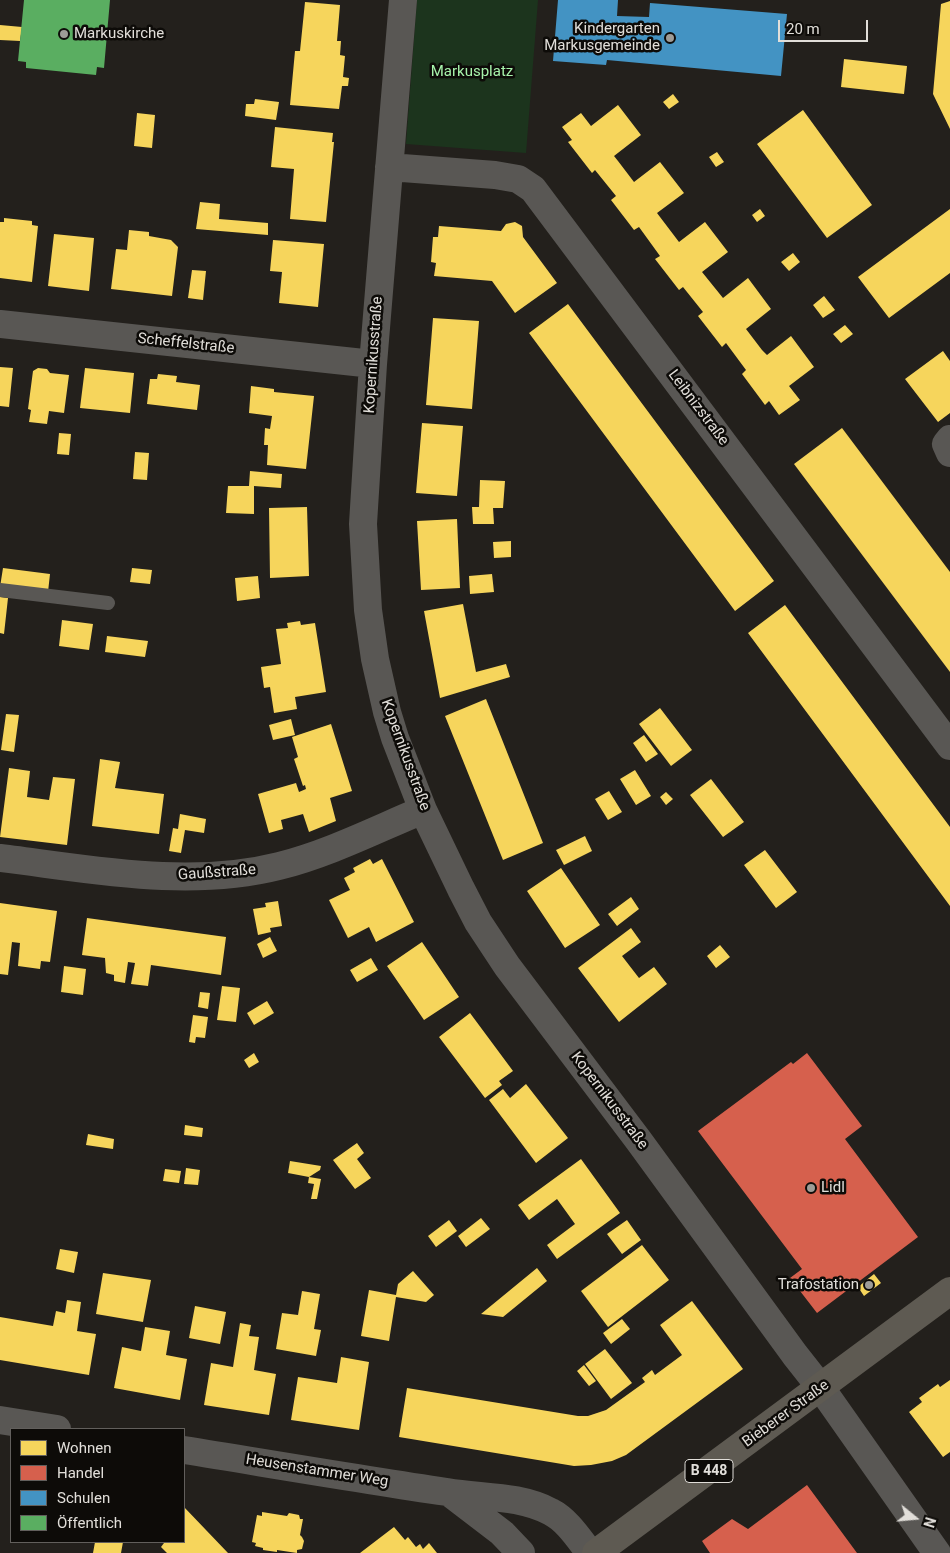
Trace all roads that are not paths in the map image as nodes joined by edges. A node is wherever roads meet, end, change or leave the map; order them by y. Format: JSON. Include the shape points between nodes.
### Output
{"nodes":[{"id":1,"x":403,"y":0,"type":"edge"},
{"id":2,"x":389,"y":167,"type":"junction"},
{"id":3,"x":0,"y":324,"type":"edge"},
{"id":4,"x":372,"y":364,"type":"junction"},
{"id":5,"x":950,"y":439,"type":"edge"},
{"id":6,"x":950,"y":453,"type":"edge"},
{"id":7,"x":0,"y":590,"type":"edge"},
{"id":8,"x":108,"y":603,"type":"dead end"},
{"id":9,"x":950,"y":746,"type":"edge"},
{"id":10,"x":424,"y":810,"type":"junction"},
{"id":11,"x":0,"y":858,"type":"edge"},
{"id":12,"x":950,"y":1291,"type":"edge"},
{"id":13,"x":821,"y":1388,"type":"junction"},
{"id":14,"x":0,"y":1420,"type":"edge"},
{"id":15,"x":51,"y":1428,"type":"edge"},
{"id":16,"x":185,"y":1450,"type":"edge"},
{"id":17,"x":450,"y":1493,"type":"junction"},
{"id":18,"x":521,"y":1553,"type":"edge"},
{"id":19,"x":590,"y":1553,"type":"edge"},
{"id":20,"x":596,"y":1553,"type":"edge"},
{"id":21,"x":938,"y":1553,"type":"edge"}],
"edges":[{"from":1,"to":2,"type":"street","name":"Kopernikusstraße"},
{"from":2,"to":4,"type":"street","name":"Kopernikusstraße"},
{"from":2,"to":9,"type":"street","name":"Leibnizstraße","via":[[495,175],[518,179],[533,188]]},
{"from":3,"to":4,"type":"street","name":"Scheffelstraße"},
{"from":4,"to":10,"type":"street","name":"Kopernikusstraße","via":[[363,524],[368,610],[387,712]]},
{"from":5,"to":6,"type":"street","via":[[946,444]]},
{"from":7,"to":8,"type":"lane"},
{"from":10,"to":11,"type":"street","name":"Gaußstraße","via":[[314,855],[279,866],[232,874],[160,876]]},
{"from":10,"to":13,"type":"street","name":"Kopernikusstraße","via":[[461,889],[506,966]]},
{"from":12,"to":13,"type":"main road","name":"Bieberer Straße","number":"B 448"},
{"from":13,"to":20,"type":"main road","name":"Bieberer Straße","number":"B 448"},
{"from":13,"to":21,"type":"street","name":"Kopernikusstraße"},
{"from":14,"to":15,"type":"street"},
{"from":16,"to":17,"type":"street","name":"Heusenstammer Weg"},
{"from":17,"to":18,"type":"street","name":"Heusenstammer Weg","via":[[502,1533]]},
{"from":17,"to":19,"type":"street","name":"Heusenstammer Weg","via":[[500,1497],[530,1503],[552,1512]]}]}
